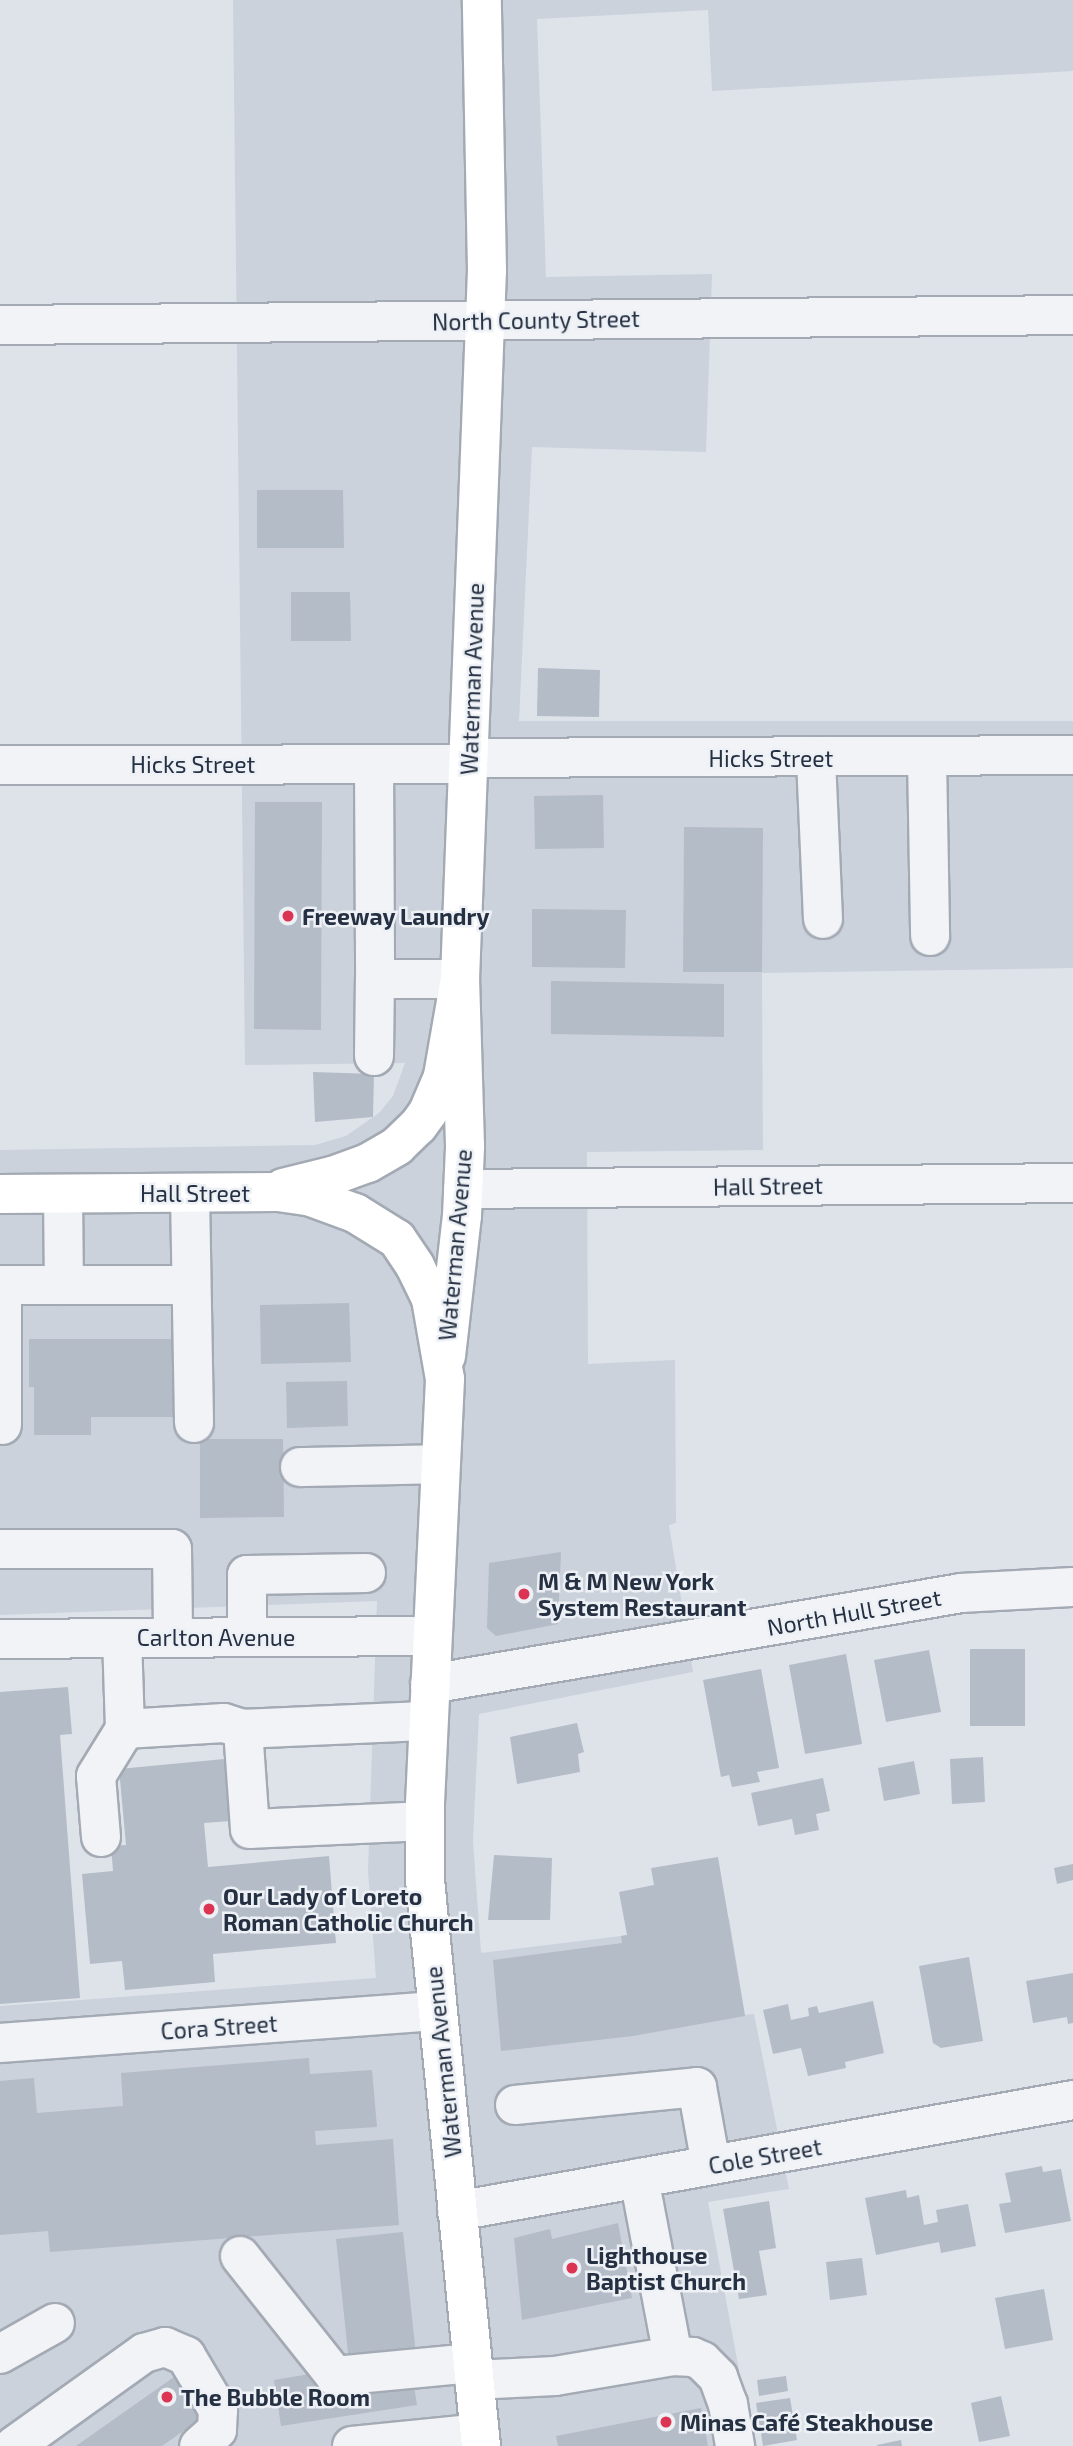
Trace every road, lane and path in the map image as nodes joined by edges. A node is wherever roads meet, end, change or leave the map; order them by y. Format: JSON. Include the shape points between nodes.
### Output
{"nodes":[{"id":1,"x":482,"y":0,"type":"edge"},
{"id":2,"x":1073,"y":315,"type":"edge"},
{"id":3,"x":486,"y":320,"type":"junction"},
{"id":4,"x":0,"y":325,"type":"edge"},
{"id":5,"x":1073,"y":755,"type":"edge"},
{"id":6,"x":927,"y":757,"type":"junction"},
{"id":7,"x":816,"y":759,"type":"junction"},
{"id":8,"x":469,"y":761,"type":"junction"},
{"id":9,"x":374,"y":764,"type":"junction"},
{"id":10,"x":0,"y":765,"type":"edge"},
{"id":11,"x":823,"y":919,"type":"dead end"},
{"id":12,"x":930,"y":936,"type":"dead end"},
{"id":13,"x":375,"y":979,"type":"junction"},
{"id":14,"x":460,"y":979,"type":"junction"},
{"id":15,"x":374,"y":1056,"type":"dead end"},
{"id":16,"x":1073,"y":1183,"type":"edge"},
{"id":17,"x":463,"y":1189,"type":"junction"},
{"id":18,"x":264,"y":1192,"type":"junction"},
{"id":19,"x":190,"y":1193,"type":"junction"},
{"id":20,"x":0,"y":1194,"type":"edge"},
{"id":21,"x":63,"y":1194,"type":"junction"},
{"id":22,"x":64,"y":1285,"type":"junction"},
{"id":23,"x":191,"y":1285,"type":"junction"},
{"id":24,"x":444,"y":1379,"type":"junction"},
{"id":25,"x":194,"y":1423,"type":"dead end"},
{"id":26,"x":2,"y":1425,"type":"edge"},
{"id":27,"x":440,"y":1464,"type":"junction"},
{"id":28,"x":300,"y":1467,"type":"dead end"},
{"id":29,"x":0,"y":1549,"type":"edge"},
{"id":30,"x":366,"y":1573,"type":"dead end"},
{"id":31,"x":1073,"y":1587,"type":"edge"},
{"id":32,"x":432,"y":1636,"type":"junction"},
{"id":33,"x":173,"y":1637,"type":"junction"},
{"id":34,"x":247,"y":1637,"type":"junction"},
{"id":35,"x":122,"y":1638,"type":"junction"},
{"id":36,"x":0,"y":1639,"type":"edge"},
{"id":37,"x":429,"y":1702,"type":"junction"},
{"id":38,"x":125,"y":1729,"type":"junction"},
{"id":39,"x":243,"y":1729,"type":"junction"},
{"id":40,"x":424,"y":1821,"type":"junction"},
{"id":41,"x":101,"y":1837,"type":"dead end"},
{"id":42,"x":437,"y":2011,"type":"junction"},
{"id":43,"x":0,"y":2043,"type":"edge"},
{"id":44,"x":1073,"y":2100,"type":"edge"},
{"id":45,"x":516,"y":2105,"type":"dead end"},
{"id":46,"x":711,"y":2165,"type":"junction"},
{"id":47,"x":639,"y":2178,"type":"junction"},
{"id":48,"x":457,"y":2211,"type":"junction"},
{"id":49,"x":240,"y":2256,"type":"dead end"},
{"id":50,"x":55,"y":2323,"type":"dead end"},
{"id":51,"x":0,"y":2354,"type":"edge"},
{"id":52,"x":673,"y":2356,"type":"junction"},
{"id":53,"x":473,"y":2371,"type":"junction"},
{"id":54,"x":480,"y":2439,"type":"edge"},
{"id":55,"x":14,"y":2446,"type":"edge"},
{"id":56,"x":199,"y":2446,"type":"edge"},
{"id":57,"x":352,"y":2446,"type":"edge"},
{"id":58,"x":735,"y":2446,"type":"edge"}],
"edges":[{"from":1,"to":3,"type":"main road","name":"Waterman Avenue"},
{"from":2,"to":3,"type":"street","name":"North County Street"},
{"from":3,"to":4,"type":"street","name":"North County Street"},
{"from":3,"to":8,"type":"main road","name":"Waterman Avenue"},
{"from":5,"to":6,"type":"street","name":"Hicks Street"},
{"from":6,"to":7,"type":"street","name":"Hicks Street"},
{"from":6,"to":12,"type":"street"},
{"from":7,"to":8,"type":"street","name":"Hicks Street"},
{"from":7,"to":11,"type":"street"},
{"from":8,"to":9,"type":"street","name":"Hicks Street"},
{"from":8,"to":14,"type":"main road","name":"Waterman Avenue"},
{"from":9,"to":10,"type":"street","name":"Hicks Street"},
{"from":9,"to":13,"type":"street"},
{"from":13,"to":14,"type":"street"},
{"from":13,"to":15,"type":"street"},
{"from":14,"to":17,"type":"main road","name":"Waterman Avenue"},
{"from":14,"to":18,"type":"main road","via":[[443,1076],[418,1126],[397,1146],[368,1163]]},
{"from":16,"to":17,"type":"street","name":"Hall Street"},
{"from":17,"to":24,"type":"main road","name":"Waterman Avenue"},
{"from":18,"to":19,"type":"main road","name":"Hall Street"},
{"from":18,"to":24,"type":"main road","name":"Hall Street","via":[[293,1193],[340,1206],[397,1239],[431,1299]]},
{"from":19,"to":21,"type":"main road","name":"Hall Street"},
{"from":19,"to":23,"type":"street"},
{"from":20,"to":21,"type":"main road","name":"Hall Street"},
{"from":21,"to":22,"type":"street"},
{"from":22,"to":23,"type":"street"},
{"from":22,"to":26,"type":"street","via":[[2,1284]]},
{"from":23,"to":25,"type":"street"},
{"from":24,"to":27,"type":"main road","name":"Waterman Avenue"},
{"from":27,"to":28,"type":"street"},
{"from":27,"to":32,"type":"main road","name":"Waterman Avenue"},
{"from":29,"to":33,"type":"street","via":[[172,1549]]},
{"from":30,"to":34,"type":"street","via":[[247,1575]]},
{"from":31,"to":37,"type":"street","name":"North Hull Street","via":[[961,1594]]},
{"from":32,"to":34,"type":"street","name":"Carlton Avenue"},
{"from":32,"to":37,"type":"main road","name":"Waterman Avenue"},
{"from":33,"to":34,"type":"street","name":"Carlton Avenue"},
{"from":33,"to":35,"type":"street","name":"Carlton Avenue"},
{"from":35,"to":36,"type":"street","name":"Carlton Avenue"},
{"from":35,"to":38,"type":"street"},
{"from":37,"to":39,"type":"street","name":"North Hull Street"},
{"from":37,"to":40,"type":"main road","name":"Waterman Avenue"},
{"from":38,"to":39,"type":"street","name":"North Hull Street","via":[[224,1723]]},
{"from":38,"to":41,"type":"street","via":[[96,1776]]},
{"from":39,"to":40,"type":"street","via":[[250,1829]]},
{"from":40,"to":42,"type":"main road","name":"Waterman Avenue"},
{"from":42,"to":43,"type":"street","name":"Cora Street"},
{"from":42,"to":48,"type":"main road","name":"Waterman Avenue"},
{"from":44,"to":46,"type":"street","name":"Cole Street"},
{"from":45,"to":46,"type":"street","via":[[697,2087]]},
{"from":46,"to":47,"type":"street","name":"Cole Street"},
{"from":47,"to":48,"type":"street","name":"Cole Street"},
{"from":47,"to":52,"type":"street"},
{"from":48,"to":53,"type":"main road","name":"Waterman Avenue"},
{"from":49,"to":53,"type":"street","via":[[335,2376]]},
{"from":50,"to":51,"type":"street"},
{"from":52,"to":53,"type":"street","via":[[555,2376]]},
{"from":52,"to":58,"type":"street","via":[[702,2361],[718,2377]]},
{"from":53,"to":54,"type":"main road","name":"Waterman Avenue"},
{"from":54,"to":57,"type":"street"},
{"from":55,"to":56,"type":"street","via":[[154,2348],[186,2356],[218,2410],[217,2430]]}]}
